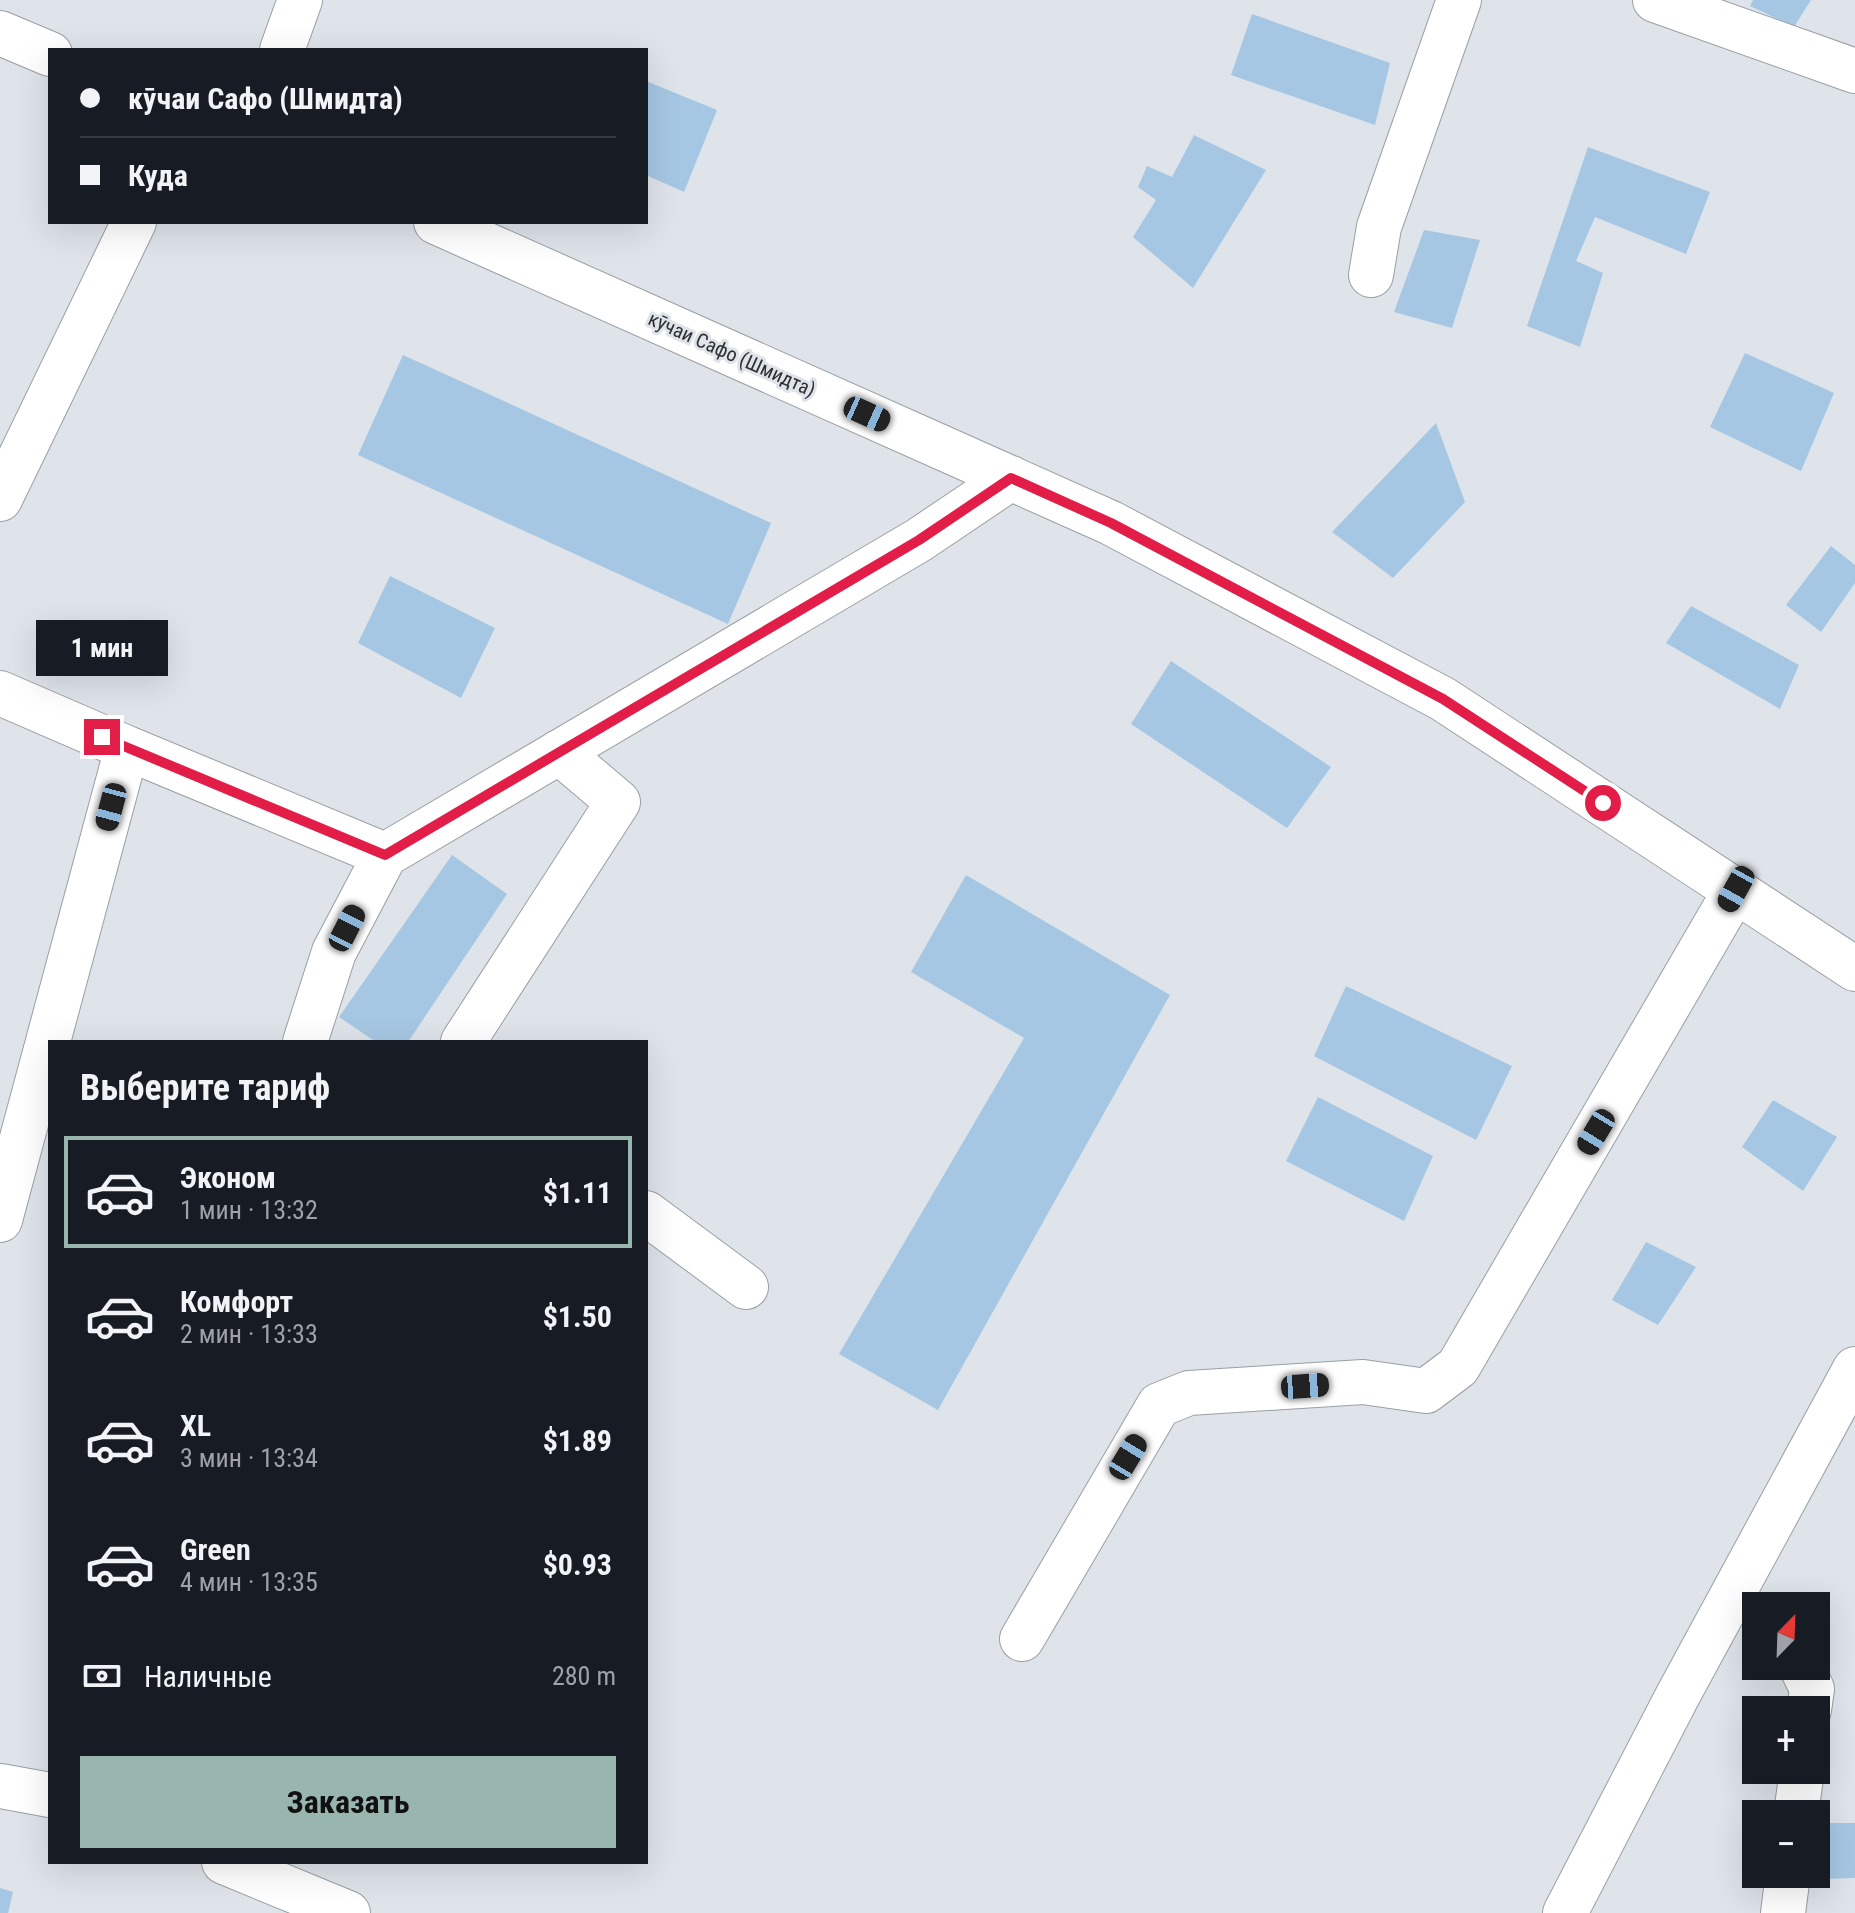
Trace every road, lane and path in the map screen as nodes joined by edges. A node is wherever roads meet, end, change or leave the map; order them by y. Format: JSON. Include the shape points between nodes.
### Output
{"nodes":[{"id":1,"x":300,"y":0,"type":"edge"},
{"id":2,"x":1459,"y":0,"type":"edge"},
{"id":3,"x":1655,"y":0,"type":"edge"},
{"id":4,"x":0,"y":33,"type":"edge"},
{"id":5,"x":283,"y":48,"type":"edge"},
{"id":6,"x":48,"y":53,"type":"edge"},
{"id":7,"x":1855,"y":71,"type":"edge"},
{"id":8,"x":133,"y":224,"type":"edge"},
{"id":9,"x":440,"y":224,"type":"edge"},
{"id":10,"x":1371,"y":275,"type":"dead end"},
{"id":11,"x":1011,"y":478,"type":"junction"},
{"id":12,"x":0,"y":499,"type":"edge"},
{"id":13,"x":0,"y":693,"type":"edge"},
{"id":14,"x":127,"y":748,"type":"junction"},
{"id":15,"x":559,"y":752,"type":"junction"},
{"id":16,"x":385,"y":855,"type":"junction"},
{"id":17,"x":1736,"y":889,"type":"junction"},
{"id":18,"x":1855,"y":969,"type":"edge"},
{"id":19,"x":48,"y":1040,"type":"edge"},
{"id":20,"x":306,"y":1040,"type":"edge"},
{"id":21,"x":464,"y":1040,"type":"edge"},
{"id":22,"x":48,"y":1042,"type":"edge"},
{"id":23,"x":648,"y":1214,"type":"edge"},
{"id":24,"x":0,"y":1220,"type":"edge"},
{"id":25,"x":746,"y":1287,"type":"dead end"},
{"id":26,"x":1855,"y":1369,"type":"edge"},
{"id":27,"x":1750,"y":1592,"type":"edge"},
{"id":28,"x":1742,"y":1606,"type":"edge"},
{"id":29,"x":1022,"y":1639,"type":"dead end"},
{"id":30,"x":0,"y":1786,"type":"edge"},
{"id":31,"x":48,"y":1795,"type":"edge"},
{"id":32,"x":229,"y":1864,"type":"edge"},
{"id":33,"x":1786,"y":1888,"type":"edge"},
{"id":34,"x":348,"y":1913,"type":"edge"},
{"id":35,"x":1565,"y":1913,"type":"edge"},
{"id":36,"x":1783,"y":1913,"type":"edge"}],
"edges":[{"from":1,"to":5,"type":"street"},
{"from":2,"to":10,"type":"street","via":[[1379,227]]},
{"from":3,"to":7,"type":"street"},
{"from":4,"to":6,"type":"street"},
{"from":8,"to":12,"type":"street"},
{"from":9,"to":11,"type":"street","name":"кӯчаи Сафо (Шмидта)"},
{"from":11,"to":15,"type":"street","via":[[919,540]]},
{"from":11,"to":17,"type":"street","name":"кӯчаи Сафо (Шмидта)","via":[[1111,523],[1443,699]]},
{"from":13,"to":14,"type":"street"},
{"from":14,"to":16,"type":"street"},
{"from":14,"to":19,"type":"street"},
{"from":15,"to":16,"type":"street"},
{"from":15,"to":21,"type":"street","via":[[618,802]]},
{"from":16,"to":20,"type":"street","via":[[334,952]]},
{"from":17,"to":18,"type":"street","name":"кӯчаи Сафо (Шмидта)"},
{"from":17,"to":29,"type":"street","via":[[1458,1367],[1426,1391],[1363,1382],[1189,1393],[1159,1405]]},
{"from":22,"to":24,"type":"street"},
{"from":23,"to":25,"type":"street"},
{"from":26,"to":27,"type":"street"},
{"from":28,"to":35,"type":"street","via":[[1678,1695]]},
{"from":30,"to":31,"type":"street"},
{"from":32,"to":34,"type":"street"},
{"from":33,"to":36,"type":"street"}]}
